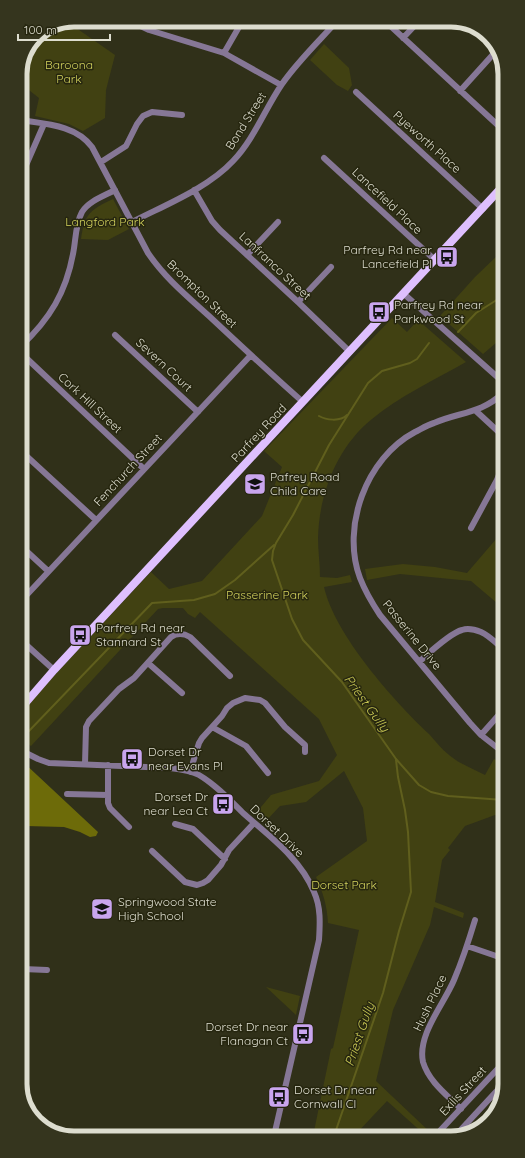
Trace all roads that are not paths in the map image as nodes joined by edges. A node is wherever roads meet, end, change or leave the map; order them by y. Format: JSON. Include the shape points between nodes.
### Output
{"nodes":[{"id":1,"x":143,"y":27,"type":"edge"},
{"id":2,"x":239,"y":27,"type":"edge"},
{"id":3,"x":332,"y":27,"type":"edge"},
{"id":4,"x":391,"y":27,"type":"edge"},
{"id":5,"x":413,"y":27,"type":"edge"},
{"id":6,"x":403,"y":38,"type":"junction"},
{"id":7,"x":224,"y":53,"type":"junction"},
{"id":8,"x":493,"y":54,"type":"edge"},
{"id":9,"x":281,"y":85,"type":"junction"},
{"id":10,"x":460,"y":91,"type":"junction"},
{"id":11,"x":356,"y":92,"type":"dead end"},
{"id":12,"x":182,"y":115,"type":"dead end"},
{"id":13,"x":27,"y":121,"type":"edge"},
{"id":14,"x":44,"y":124,"type":"junction"},
{"id":15,"x":498,"y":125,"type":"edge"},
{"id":16,"x":324,"y":158,"type":"dead end"},
{"id":17,"x":101,"y":162,"type":"junction"},
{"id":18,"x":27,"y":163,"type":"edge"},
{"id":19,"x":115,"y":190,"type":"junction"},
{"id":20,"x":194,"y":190,"type":"junction"},
{"id":21,"x":498,"y":192,"type":"edge"},
{"id":22,"x":483,"y":209,"type":"junction"},
{"id":23,"x":132,"y":222,"type":"junction"},
{"id":24,"x":278,"y":222,"type":"dead end"},
{"id":25,"x":247,"y":255,"type":"junction"},
{"id":26,"x":435,"y":260,"type":"junction"},
{"id":27,"x":331,"y":267,"type":"dead end"},
{"id":28,"x":404,"y":294,"type":"junction"},
{"id":29,"x":298,"y":302,"type":"junction"},
{"id":30,"x":115,"y":334,"type":"dead end"},
{"id":31,"x":27,"y":340,"type":"edge"},
{"id":32,"x":350,"y":352,"type":"junction"},
{"id":33,"x":251,"y":356,"type":"junction"},
{"id":34,"x":27,"y":359,"type":"edge"},
{"id":35,"x":498,"y":378,"type":"edge"},
{"id":36,"x":498,"y":397,"type":"edge"},
{"id":37,"x":303,"y":402,"type":"junction"},
{"id":38,"x":476,"y":411,"type":"junction"},
{"id":39,"x":198,"y":412,"type":"junction"},
{"id":40,"x":498,"y":431,"type":"edge"},
{"id":41,"x":27,"y":457,"type":"edge"},
{"id":42,"x":144,"y":469,"type":"junction"},
{"id":43,"x":498,"y":478,"type":"edge"},
{"id":44,"x":96,"y":520,"type":"junction"},
{"id":45,"x":472,"y":528,"type":"dead end"},
{"id":46,"x":27,"y":552,"type":"edge"},
{"id":47,"x":48,"y":571,"type":"junction"},
{"id":48,"x":27,"y":594,"type":"edge"},
{"id":49,"x":498,"y":645,"type":"edge"},
{"id":50,"x":27,"y":646,"type":"edge"},
{"id":51,"x":419,"y":662,"type":"junction"},
{"id":52,"x":148,"y":663,"type":"junction"},
{"id":53,"x":54,"y":670,"type":"junction"},
{"id":54,"x":230,"y":676,"type":"dead end"},
{"id":55,"x":182,"y":693,"type":"dead end"},
{"id":56,"x":32,"y":694,"type":"junction"},
{"id":57,"x":27,"y":697,"type":"edge"},
{"id":58,"x":27,"y":701,"type":"edge"},
{"id":59,"x":498,"y":716,"type":"edge"},
{"id":60,"x":212,"y":727,"type":"junction"},
{"id":61,"x":482,"y":735,"type":"junction"},
{"id":62,"x":498,"y":748,"type":"edge"},
{"id":63,"x":305,"y":752,"type":"dead end"},
{"id":64,"x":27,"y":753,"type":"edge"},
{"id":65,"x":85,"y":764,"type":"junction"},
{"id":66,"x":108,"y":765,"type":"junction"},
{"id":67,"x":190,"y":772,"type":"junction"},
{"id":68,"x":268,"y":773,"type":"dead end"},
{"id":69,"x":67,"y":794,"type":"dead end"},
{"id":70,"x":108,"y":795,"type":"junction"},
{"id":71,"x":254,"y":823,"type":"junction"},
{"id":72,"x":175,"y":824,"type":"dead end"},
{"id":73,"x":129,"y":827,"type":"dead end"},
{"id":74,"x":152,"y":851,"type":"dead end"},
{"id":75,"x":224,"y":859,"type":"junction"},
{"id":76,"x":475,"y":920,"type":"dead end"},
{"id":77,"x":467,"y":946,"type":"junction"},
{"id":78,"x":498,"y":957,"type":"edge"},
{"id":79,"x":27,"y":969,"type":"edge"},
{"id":80,"x":47,"y":970,"type":"dead end"},
{"id":81,"x":498,"y":1069,"type":"edge"},
{"id":82,"x":497,"y":1091,"type":"edge"},
{"id":83,"x":461,"y":1109,"type":"junction"},
{"id":84,"x":467,"y":1124,"type":"junction"},
{"id":85,"x":470,"y":1127,"type":"edge"},
{"id":86,"x":461,"y":1130,"type":"edge"},
{"id":87,"x":275,"y":1131,"type":"edge"},
{"id":88,"x":440,"y":1131,"type":"edge"}],
"edges":[{"from":1,"to":7,"type":"street"},
{"from":2,"to":7,"type":"street"},
{"from":3,"to":9,"type":"street","name":"Bond Street"},
{"from":4,"to":6,"type":"street"},
{"from":5,"to":6,"type":"street"},
{"from":6,"to":10,"type":"street"},
{"from":7,"to":9,"type":"street"},
{"from":8,"to":10,"type":"street"},
{"from":9,"to":20,"type":"street","name":"Bond Street","via":[[240,152],[222,171]]},
{"from":10,"to":15,"type":"street"},
{"from":11,"to":22,"type":"street","name":"Pyeworth Place"},
{"from":12,"to":17,"type":"street","via":[[152,112],[143,116],[126,146]]},
{"from":13,"to":14,"type":"street","name":"Brompton Street"},
{"from":14,"to":17,"type":"street","name":"Brompton Street","via":[[67,128],[86,138]]},
{"from":14,"to":18,"type":"street"},
{"from":16,"to":26,"type":"street","name":"Lancefield Place"},
{"from":17,"to":19,"type":"street","name":"Brompton Street"},
{"from":19,"to":23,"type":"street","name":"Brompton Street"},
{"from":19,"to":31,"type":"street","via":[[90,204],[82,212],[77,225],[68,277],[59,300]]},
{"from":20,"to":23,"type":"street","name":"Bond Street"},
{"from":20,"to":25,"type":"street","name":"Lanfranco Street","via":[[212,221]]},
{"from":21,"to":22,"type":"main road","name":"Parfrey Road"},
{"from":22,"to":26,"type":"main road","name":"Parfrey Road"},
{"from":23,"to":33,"type":"street","name":"Brompton Street","via":[[158,268]]},
{"from":24,"to":25,"type":"street"},
{"from":25,"to":29,"type":"street","name":"Lanfranco Street"},
{"from":26,"to":28,"type":"main road","name":"Parfrey Road"},
{"from":27,"to":29,"type":"street"},
{"from":28,"to":32,"type":"main road","name":"Parfrey Road"},
{"from":28,"to":35,"type":"street"},
{"from":29,"to":32,"type":"street","name":"Lanfranco Street"},
{"from":30,"to":39,"type":"street","name":"Severn Court"},
{"from":32,"to":37,"type":"main road","name":"Parfrey Road"},
{"from":33,"to":37,"type":"street","name":"Brompton Street"},
{"from":33,"to":39,"type":"street","name":"Fenchurch Street"},
{"from":34,"to":42,"type":"street","name":"Cork Hill Street"},
{"from":36,"to":38,"type":"street","name":"Passerine Drive"},
{"from":37,"to":53,"type":"main road","name":"Parfrey Road"},
{"from":38,"to":40,"type":"street"},
{"from":38,"to":51,"type":"street","name":"Passerine Drive","via":[[434,422],[413,433],[395,447],[376,468],[366,484],[359,503],[354,541],[360,577],[380,615]]},
{"from":39,"to":42,"type":"street","name":"Fenchurch Street"},
{"from":41,"to":44,"type":"street"},
{"from":42,"to":44,"type":"street","name":"Fenchurch Street"},
{"from":43,"to":45,"type":"street"},
{"from":44,"to":47,"type":"street","name":"Fenchurch Street"},
{"from":46,"to":47,"type":"street"},
{"from":47,"to":48,"type":"street","name":"Fenchurch Street"},
{"from":49,"to":51,"type":"street","via":[[480,632],[462,630]]},
{"from":50,"to":53,"type":"street"},
{"from":51,"to":61,"type":"street","name":"Passerine Drive"},
{"from":52,"to":54,"type":"street","via":[[171,637],[175,634],[186,634]]},
{"from":52,"to":55,"type":"street"},
{"from":52,"to":65,"type":"street","via":[[89,721],[86,727]]},
{"from":53,"to":56,"type":"main road","name":"Parfrey Road"},
{"from":56,"to":57,"type":"main road","name":"Parfrey Road"},
{"from":56,"to":58,"type":"main road","name":"Parfrey Road"},
{"from":59,"to":61,"type":"street"},
{"from":60,"to":63,"type":"street","via":[[233,703],[245,698],[260,700],[305,745]]},
{"from":60,"to":67,"type":"street","via":[[199,743]]},
{"from":60,"to":68,"type":"street","via":[[246,746]]},
{"from":61,"to":62,"type":"street","name":"Passerine Drive"},
{"from":64,"to":65,"type":"street","name":"Dorset Drive","via":[[49,763]]},
{"from":65,"to":66,"type":"street","name":"Dorset Drive"},
{"from":66,"to":67,"type":"street","name":"Dorset Drive","via":[[170,768]]},
{"from":66,"to":70,"type":"street"},
{"from":67,"to":71,"type":"street","name":"Dorset Drive","via":[[205,779]]},
{"from":69,"to":70,"type":"street"},
{"from":70,"to":73,"type":"street","via":[[110,808]]},
{"from":71,"to":75,"type":"street"},
{"from":71,"to":87,"type":"street","name":"Dorset Drive","via":[[288,854],[306,876],[319,908],[319,940]]},
{"from":72,"to":75,"type":"street","via":[[193,829]]},
{"from":74,"to":75,"type":"street","via":[[185,882],[197,885],[208,880]]},
{"from":76,"to":77,"type":"street","name":"Hush Place"},
{"from":77,"to":78,"type":"street"},
{"from":77,"to":83,"type":"street","name":"Hush Place","via":[[451,987],[422,1046],[424,1062],[430,1077]]},
{"from":79,"to":80,"type":"street"},
{"from":81,"to":83,"type":"street","name":"Exilis Street"},
{"from":82,"to":84,"type":"street","name":"Exilis Street"},
{"from":83,"to":88,"type":"street","name":"Exilis Street"},
{"from":84,"to":85,"type":"street"},
{"from":84,"to":86,"type":"street","name":"Exilis Street"}]}
